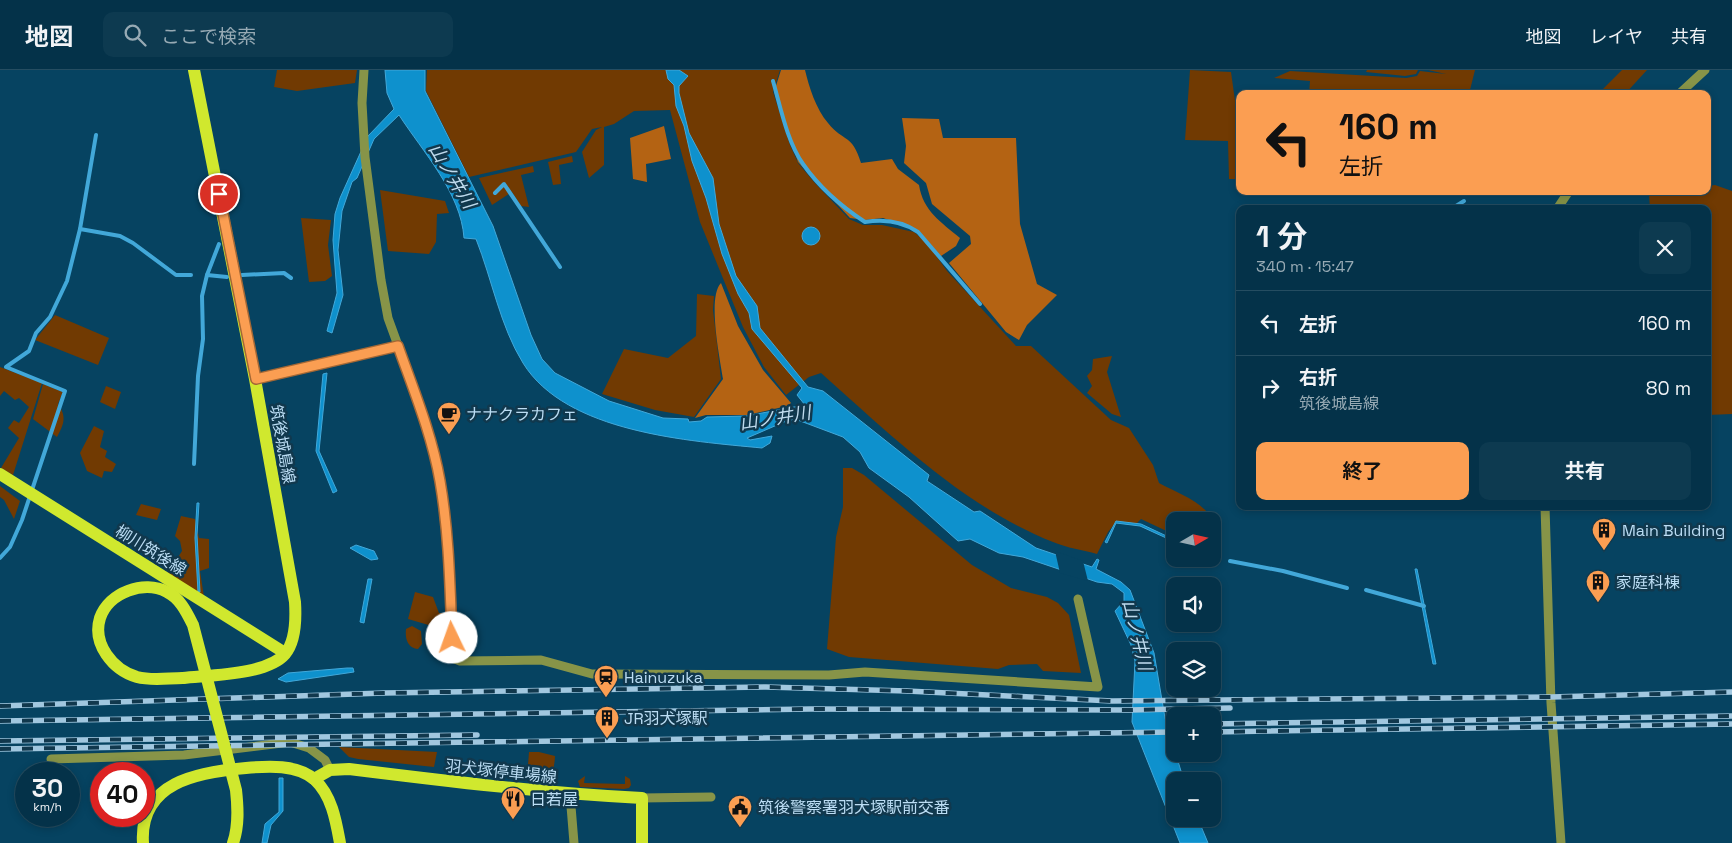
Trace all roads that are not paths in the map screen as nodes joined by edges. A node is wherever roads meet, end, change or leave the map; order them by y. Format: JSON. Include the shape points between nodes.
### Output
{"nodes":[{"id":1,"x":194,"y":70,"type":"edge"},
{"id":2,"x":364,"y":70,"type":"edge"},
{"id":3,"x":1705,"y":70,"type":"edge"},
{"id":4,"x":1682,"y":90,"type":"edge"},
{"id":5,"x":398,"y":346,"type":"junction"},
{"id":6,"x":256,"y":379,"type":"junction"},
{"id":7,"x":0,"y":474,"type":"edge"},
{"id":8,"x":1546,"y":510,"type":"edge"},
{"id":9,"x":1078,"y":599,"type":"dead end"},
{"id":10,"x":285,"y":653,"type":"junction"},
{"id":11,"x":51,"y":759,"type":"dead end"},
{"id":12,"x":330,"y":770,"type":"junction"},
{"id":13,"x":314,"y":779,"type":"junction"},
{"id":14,"x":570,"y":794,"type":"junction"},
{"id":15,"x":711,"y":797,"type":"dead end"},
{"id":16,"x":642,"y":798,"type":"junction"},
{"id":17,"x":144,"y":843,"type":"edge"},
{"id":18,"x":232,"y":843,"type":"edge"},
{"id":19,"x":340,"y":843,"type":"edge"},
{"id":20,"x":574,"y":843,"type":"edge"},
{"id":21,"x":642,"y":843,"type":"edge"},
{"id":22,"x":1561,"y":843,"type":"edge"}],
"edges":[{"from":1,"to":6,"type":"main road","name":"筑後城島線"},
{"from":2,"to":5,"type":"street","via":[[362,103],[368,189],[388,318]]},
{"from":3,"to":4,"type":"street"},
{"from":5,"to":6,"type":"street"},
{"from":5,"to":9,"type":"street","via":[[423,414],[440,480],[448,544],[453,653],[460,661],[541,660],[592,674],[829,675],[865,672],[1098,687]]},
{"from":6,"to":10,"type":"main road","name":"筑後城島線","via":[[296,602],[296,626]]},
{"from":7,"to":10,"type":"main road","name":"柳川筑後線"},
{"from":8,"to":22,"type":"street","via":[[1551,709]]},
{"from":10,"to":18,"type":"main road","bridge":true,"via":[[269,665],[244,671],[183,678],[137,677],[110,661],[98,633],[100,618],[117,596],[133,589],[151,587],[168,592],[182,605],[193,625],[236,790],[238,812]]},
{"from":11,"to":12,"type":"street","via":[[184,755],[290,742],[309,748],[325,760]]},
{"from":12,"to":13,"type":"main road","name":"羽犬塚停車場線"},
{"from":12,"to":14,"type":"main road","name":"羽犬塚停車場線","via":[[348,769]]},
{"from":13,"to":17,"type":"main road","via":[[292,769],[266,766],[200,773],[180,780],[149,808],[142,828]]},
{"from":13,"to":19,"type":"main road","via":[[327,794]]},
{"from":14,"to":16,"type":"main road","name":"羽犬塚停車場線"},
{"from":14,"to":20,"type":"street"},
{"from":15,"to":16,"type":"street"},
{"from":16,"to":21,"type":"main road"}]}
